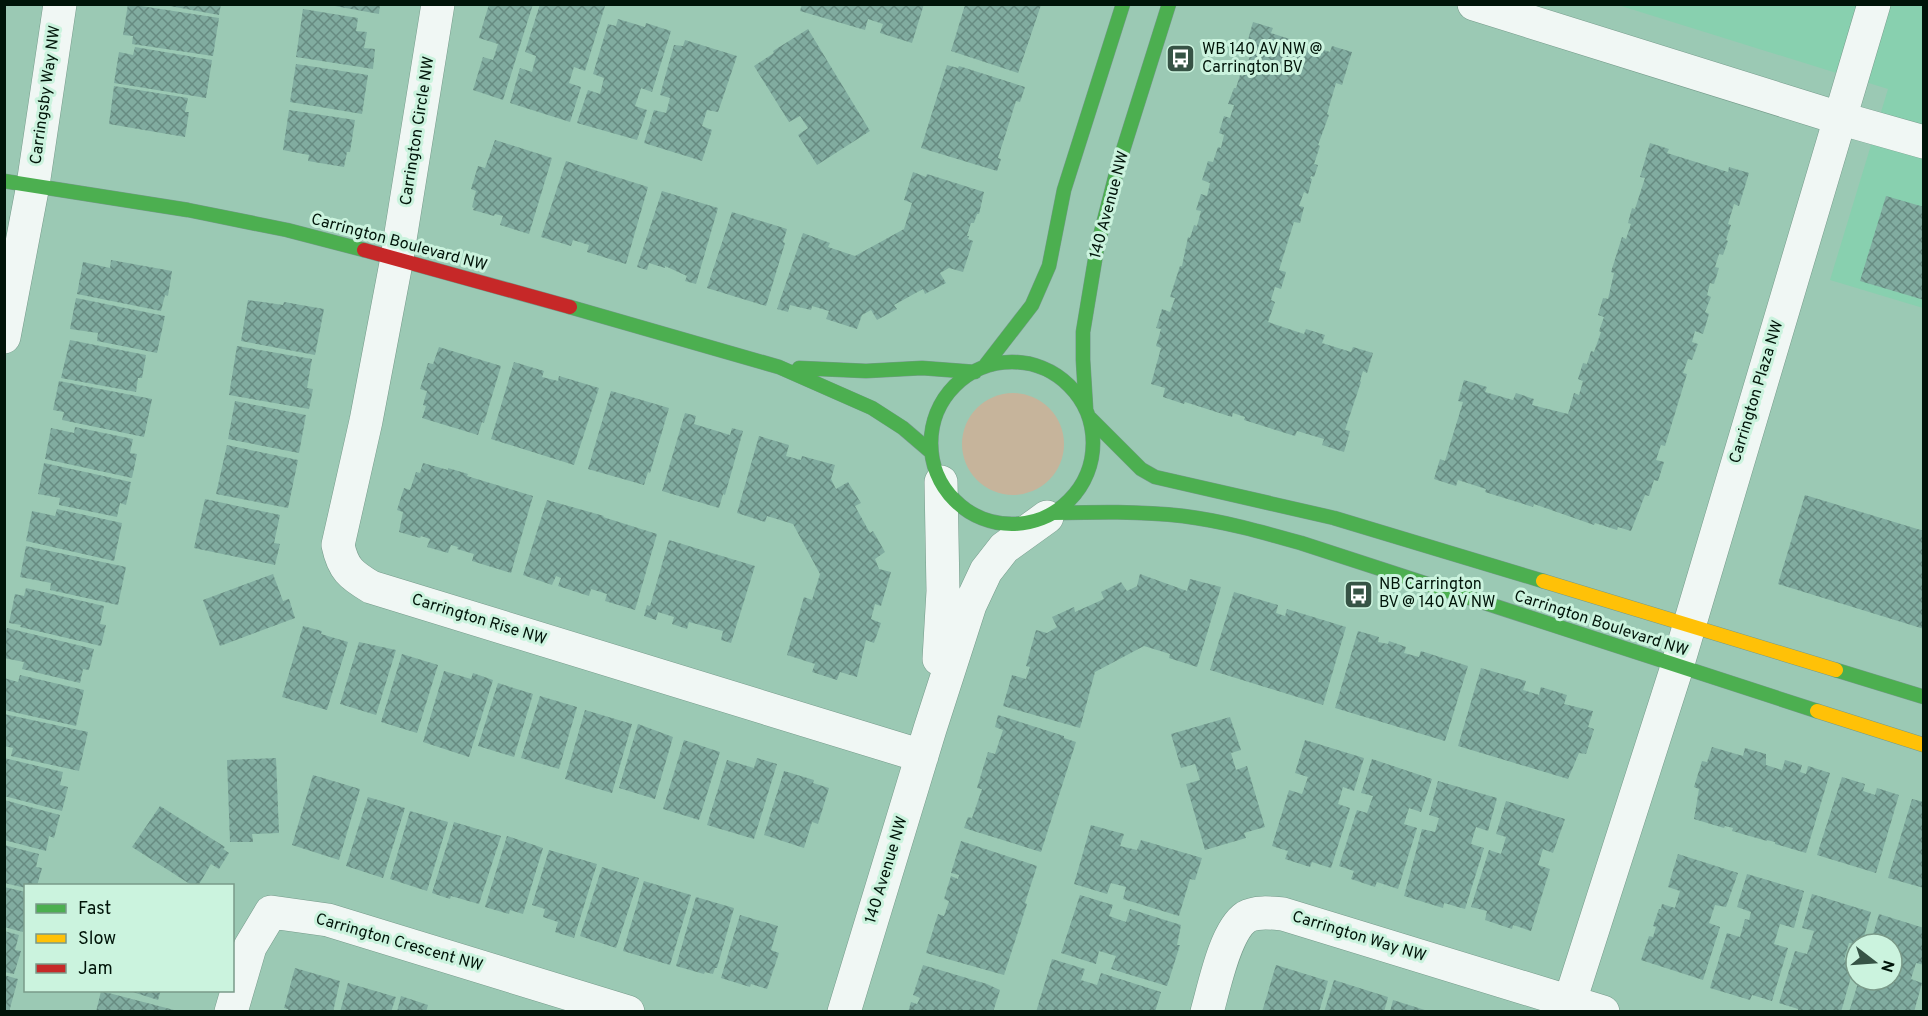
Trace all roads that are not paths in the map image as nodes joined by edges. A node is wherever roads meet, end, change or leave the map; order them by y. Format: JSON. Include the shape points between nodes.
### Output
{"nodes":[{"id":1,"x":60,"y":4,"type":"edge"},
{"id":2,"x":438,"y":4,"type":"edge"},
{"id":3,"x":1124,"y":4,"type":"edge"},
{"id":4,"x":1169,"y":4,"type":"edge"},
{"id":5,"x":1474,"y":4,"type":"edge"},
{"id":6,"x":1874,"y":4,"type":"edge"},
{"id":7,"x":1839,"y":118,"type":"junction"},
{"id":8,"x":1923,"y":142,"type":"edge"},
{"id":9,"x":19,"y":183,"type":"edge"},
{"id":10,"x":397,"y":258,"type":"junction"},
{"id":11,"x":4,"y":338,"type":"edge"},
{"id":12,"x":779,"y":367,"type":"junction"},
{"id":13,"x":979,"y":369,"type":"junction"},
{"id":14,"x":1088,"y":415,"type":"junction"},
{"id":15,"x":936,"y":467,"type":"junction"},
{"id":16,"x":1050,"y":515,"type":"junction"},
{"id":17,"x":1688,"y":626,"type":"junction"},
{"id":18,"x":1677,"y":667,"type":"junction"},
{"id":19,"x":1923,"y":697,"type":"edge"},
{"id":20,"x":926,"y":743,"type":"junction"},
{"id":21,"x":1923,"y":746,"type":"edge"},
{"id":22,"x":1570,"y":1001,"type":"junction"},
{"id":23,"x":231,"y":1011,"type":"edge"},
{"id":24,"x":628,"y":1011,"type":"edge"},
{"id":25,"x":844,"y":1011,"type":"edge"},
{"id":26,"x":1207,"y":1011,"type":"edge"},
{"id":27,"x":1603,"y":1011,"type":"edge"}],
"edges":[{"from":1,"to":9,"type":"street","name":"Carringsby Way NW"},
{"from":2,"to":10,"type":"street","name":"Carrington Circle NW"},
{"from":3,"to":13,"type":"street","name":"140 Avenue NW","via":[[1064,190],[1049,266],[1040,290]]},
{"from":4,"to":14,"type":"street","name":"140 Avenue NW","via":[[1093,264],[1083,331],[1082,365]]},
{"from":5,"to":7,"type":"street"},
{"from":6,"to":7,"type":"street","name":"Carrington Plaza NW"},
{"from":7,"to":8,"type":"street"},
{"from":7,"to":17,"type":"street","name":"Carrington Plaza NW"},
{"from":9,"to":10,"type":"street","name":"Carrington Boulevard NW","via":[[188,210]]},
{"from":9,"to":11,"type":"street","name":"Carringsby Way NW"},
{"from":10,"to":12,"type":"street","name":"Carrington Boulevard NW"},
{"from":10,"to":20,"type":"street","name":"Carrington Rise NW","via":[[338,545],[341,561],[352,575],[370,587]]},
{"from":12,"to":13,"type":"street","name":"Carrington Boulevard NW","via":[[866,371]]},
{"from":12,"to":15,"type":"street","name":"Carrington Boulevard NW","via":[[872,408],[903,428]]},
{"from":13,"to":14,"type":"street","name":"140 Avenue NW","via":[[1007,362],[1040,367],[1068,384]]},
{"from":13,"to":15,"type":"street","name":"140 Avenue NW","via":[[944,398],[933,424]]},
{"from":14,"to":16,"type":"street","name":"140 Avenue NW","via":[[1093,446],[1088,472],[1074,495]]},
{"from":14,"to":17,"type":"street","name":"Carrington Boulevard NW","via":[[1141,469],[1155,477],[1334,518]]},
{"from":15,"to":16,"type":"street","name":"140 Avenue NW","via":[[960,506],[987,521],[1018,524]]},
{"from":15,"to":20,"type":"street","name":"140 Avenue NW","via":[[943,591],[941,638]]},
{"from":16,"to":18,"type":"street","name":"Carrington Boulevard NW","via":[[1128,513],[1200,519],[1246,528]]},
{"from":16,"to":20,"type":"street","name":"140 Avenue NW","via":[[1005,548],[986,571],[959,635]]},
{"from":17,"to":18,"type":"street","name":"Carrington Plaza NW"},
{"from":17,"to":19,"type":"street","name":"Carrington Boulevard NW"},
{"from":18,"to":21,"type":"street","name":"Carrington Boulevard NW"},
{"from":18,"to":22,"type":"street"},
{"from":20,"to":25,"type":"street","name":"140 Avenue NW"},
{"from":22,"to":26,"type":"street","name":"Carrington Way NW","via":[[1283,914],[1266,913],[1247,917],[1234,930]]},
{"from":22,"to":27,"type":"street","name":"Carrington Way NW"},
{"from":23,"to":24,"type":"street","name":"Carrington Crescent NW","via":[[249,947],[271,912],[328,920]]}]}
